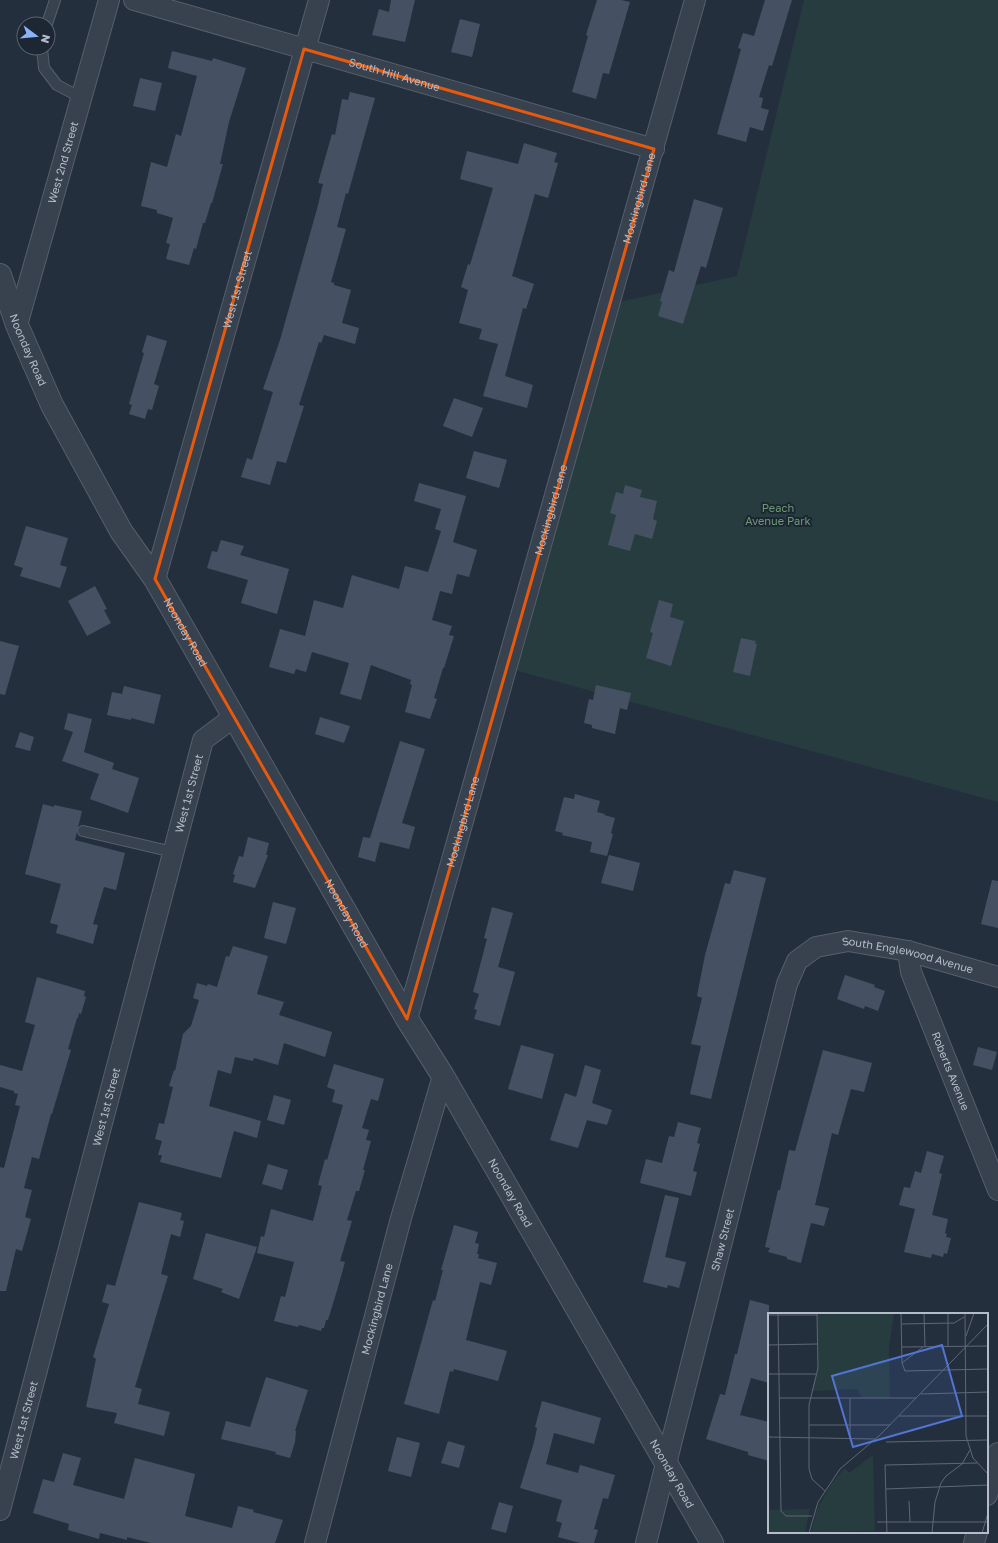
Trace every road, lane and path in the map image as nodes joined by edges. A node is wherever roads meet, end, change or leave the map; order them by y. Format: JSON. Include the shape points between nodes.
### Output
{"nodes":[{"id":1,"x":55,"y":0,"type":"edge"},
{"id":2,"x":109,"y":0,"type":"edge"},
{"id":3,"x":134,"y":0,"type":"edge"},
{"id":4,"x":319,"y":0,"type":"edge"},
{"id":5,"x":695,"y":0,"type":"edge"},
{"id":6,"x":50,"y":16,"type":"edge"},
{"id":7,"x":304,"y":49,"type":"junction"},
{"id":8,"x":43,"y":56,"type":"edge"},
{"id":9,"x":82,"y":98,"type":"junction"},
{"id":10,"x":654,"y":149,"type":"junction"},
{"id":11,"x":0,"y":275,"type":"edge"},
{"id":12,"x":17,"y":325,"type":"junction"},
{"id":13,"x":155,"y":580,"type":"junction"},
{"id":14,"x":234,"y":717,"type":"junction"},
{"id":15,"x":83,"y":831,"type":"dead end"},
{"id":16,"x":173,"y":852,"type":"junction"},
{"id":17,"x":816,"y":947,"type":"joint"},
{"id":18,"x":908,"y":952,"type":"junction"},
{"id":19,"x":998,"y":977,"type":"edge"},
{"id":20,"x":407,"y":1019,"type":"junction"},
{"id":21,"x":443,"y":1076,"type":"junction"},
{"id":22,"x":998,"y":1190,"type":"edge"},
{"id":23,"x":998,"y":1453,"type":"edge"},
{"id":24,"x":666,"y":1465,"type":"junction"},
{"id":25,"x":988,"y":1491,"type":"edge"},
{"id":26,"x":0,"y":1510,"type":"edge"},
{"id":27,"x":977,"y":1533,"type":"edge"},
{"id":28,"x":315,"y":1543,"type":"edge"},
{"id":29,"x":646,"y":1543,"type":"edge"},
{"id":30,"x":712,"y":1543,"type":"edge"},
{"id":31,"x":974,"y":1543,"type":"edge"}],
"edges":[{"from":1,"to":6,"type":"lane"},
{"from":2,"to":9,"type":"street","name":"West 2nd Street"},
{"from":3,"to":7,"type":"street","name":"South Hill Avenue"},
{"from":4,"to":7,"type":"street","name":"West 1st Street"},
{"from":5,"to":10,"type":"street","name":"Mockingbird Lane"},
{"from":7,"to":10,"type":"street","name":"South Hill Avenue"},
{"from":7,"to":13,"type":"street","name":"West 1st Street"},
{"from":8,"to":9,"type":"lane","via":[[44,68],[57,85]]},
{"from":9,"to":12,"type":"street","name":"West 2nd Street"},
{"from":10,"to":20,"type":"street","name":"Mockingbird Lane"},
{"from":11,"to":12,"type":"street","name":"Noonday Road"},
{"from":12,"to":13,"type":"street","name":"Noonday Road","via":[[52,404],[88,472],[121,531]]},
{"from":13,"to":14,"type":"street","name":"Noonday Road"},
{"from":14,"to":16,"type":"street","name":"West 1st Street","via":[[203,740]]},
{"from":14,"to":20,"type":"street","name":"Noonday Road"},
{"from":15,"to":16,"type":"lane"},
{"from":16,"to":26,"type":"street","name":"West 1st Street"},
{"from":17,"to":18,"type":"street","name":"South Englewood Avenue","via":[[848,941]]},
{"from":17,"to":24,"type":"street","name":"Shaw Street","via":[[797,961],[787,984]]},
{"from":18,"to":19,"type":"street","name":"South Englewood Avenue"},
{"from":18,"to":22,"type":"street","name":"Roberts Avenue","via":[[911,972]]},
{"from":20,"to":21,"type":"street","name":"Noonday Road"},
{"from":21,"to":24,"type":"street","name":"Noonday Road"},
{"from":21,"to":28,"type":"street","name":"Mockingbird Lane","via":[[400,1218]]},
{"from":23,"to":25,"type":"street"},
{"from":24,"to":29,"type":"street","name":"Shaw Street"},
{"from":24,"to":30,"type":"street","name":"Noonday Road"},
{"from":27,"to":31,"type":"street"}]}
